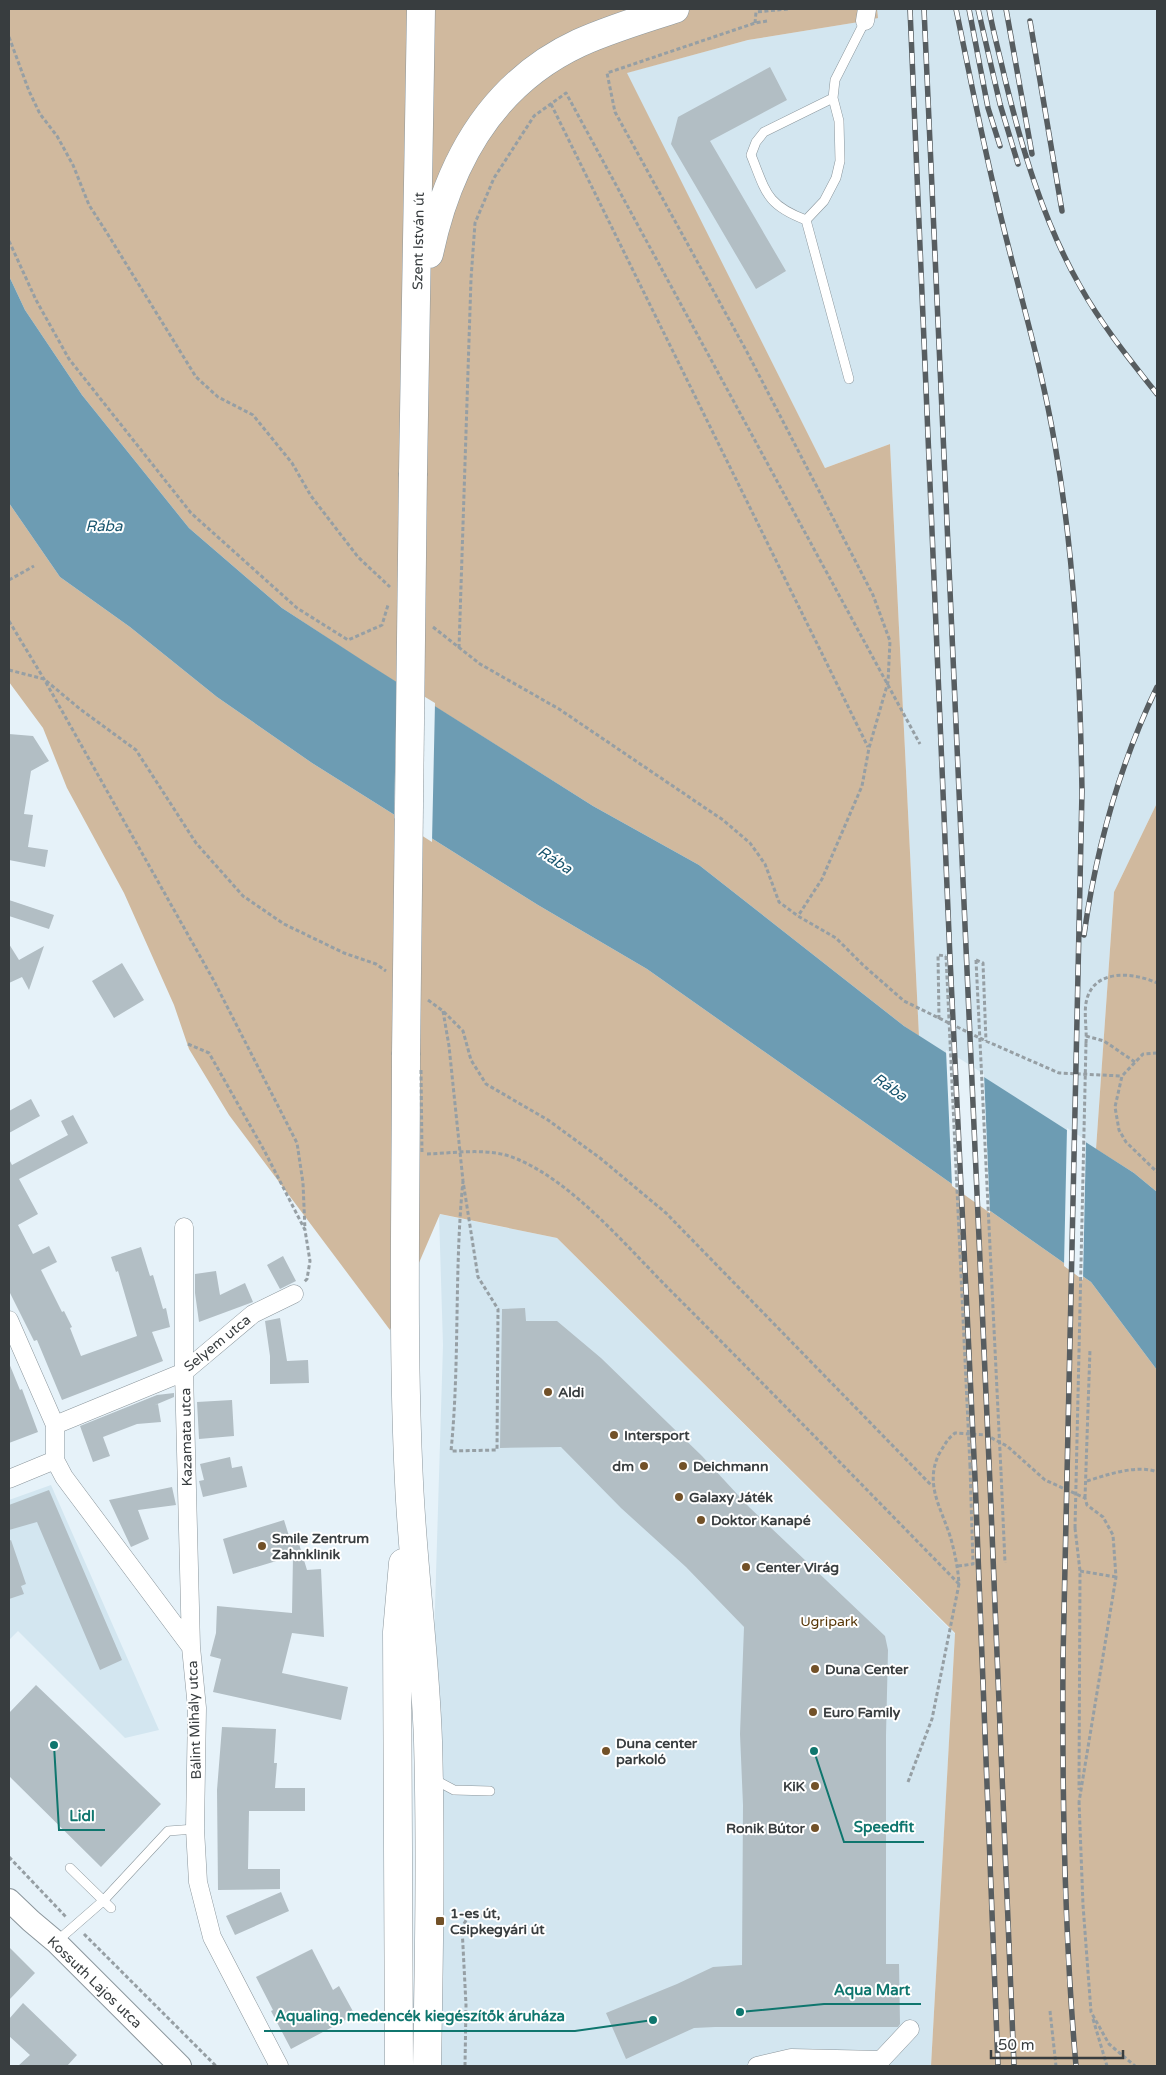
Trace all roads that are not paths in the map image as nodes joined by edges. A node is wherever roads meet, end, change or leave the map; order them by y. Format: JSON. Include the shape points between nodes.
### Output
{"nodes":[{"id":1,"x":421,"y":9,"type":"edge"},
{"id":2,"x":675,"y":9,"type":"edge"},
{"id":3,"x":866,"y":15,"type":"edge"},
{"id":4,"x":833,"y":98,"type":"junction"},
{"id":5,"x":806,"y":220,"type":"junction"},
{"id":6,"x":417,"y":312,"type":"junction"},
{"id":7,"x":849,"y":379,"type":"dead end"},
{"id":8,"x":184,"y":1227,"type":"dead end"},
{"id":9,"x":294,"y":1294,"type":"road end"},
{"id":10,"x":9,"y":1320,"type":"edge"},
{"id":11,"x":184,"y":1372,"type":"junction"},
{"id":12,"x":55,"y":1426,"type":"junction"},
{"id":13,"x":56,"y":1460,"type":"junction"},
{"id":14,"x":9,"y":1478,"type":"edge"},
{"id":15,"x":409,"y":1484,"type":"junction"},
{"id":16,"x":191,"y":1647,"type":"junction"},
{"id":17,"x":428,"y":1739,"type":"junction"},
{"id":18,"x":490,"y":1791,"type":"dead end"},
{"id":19,"x":195,"y":1829,"type":"junction"},
{"id":20,"x":70,"y":1868,"type":"dead end"},
{"id":21,"x":9,"y":1900,"type":"edge"},
{"id":22,"x":103,"y":1900,"type":"junction"},
{"id":23,"x":111,"y":1908,"type":"dead end"},
{"id":24,"x":56,"y":1942,"type":"junction"},
{"id":25,"x":910,"y":2029,"type":"dead end"},
{"id":26,"x":180,"y":2066,"type":"edge"},
{"id":27,"x":279,"y":2066,"type":"edge"},
{"id":28,"x":399,"y":2066,"type":"edge"},
{"id":29,"x":428,"y":2066,"type":"edge"},
{"id":30,"x":757,"y":2066,"type":"edge"}],
"edges":[{"from":1,"to":6,"type":"main road","name":"Szent István út"},
{"from":2,"to":6,"type":"main road","via":[[608,31],[554,57],[494,106],[467,146],[447,190],[436,222]]},
{"from":3,"to":4,"type":"lane","via":[[835,80]]},
{"from":4,"to":5,"type":"lane","via":[[839,121],[840,161],[836,178],[824,200]]},
{"from":4,"to":5,"type":"lane","via":[[764,132],[751,155],[764,188],[776,206]]},
{"from":5,"to":7,"type":"lane"},
{"from":6,"to":15,"type":"main road","name":"Szent István út","bridge":true,"via":[[406,1055]]},
{"from":8,"to":11,"type":"street","name":"Kazamata utca"},
{"from":9,"to":11,"type":"street","name":"Selyem utca","via":[[254,1314]]},
{"from":10,"to":12,"type":"street","name":"Bálint Mihály utca"},
{"from":11,"to":12,"type":"street","name":"Selyem utca"},
{"from":11,"to":16,"type":"street","name":"Kazamata utca"},
{"from":12,"to":13,"type":"street","name":"Bálint Mihály utca"},
{"from":13,"to":14,"type":"street"},
{"from":13,"to":16,"type":"street","name":"Bálint Mihály utca","via":[[64,1477]]},
{"from":15,"to":17,"type":"main road"},
{"from":15,"to":28,"type":"main road","via":[[397,1632]]},
{"from":16,"to":19,"type":"street","name":"Bálint Mihály utca","via":[[196,1708]]},
{"from":17,"to":18,"type":"lane","via":[[439,1782],[454,1790]]},
{"from":17,"to":29,"type":"main road"},
{"from":19,"to":22,"type":"lane","via":[[168,1831]]},
{"from":19,"to":27,"type":"street","name":"Bálint Mihály utca","via":[[198,1882],[212,1937]]},
{"from":20,"to":22,"type":"lane"},
{"from":21,"to":24,"type":"street","name":"Kossuth Lajos utca"},
{"from":22,"to":23,"type":"lane"},
{"from":22,"to":24,"type":"lane"},
{"from":24,"to":26,"type":"street","name":"Kossuth Lajos utca"},
{"from":25,"to":30,"type":"street","via":[[881,2060],[791,2058]]}]}
